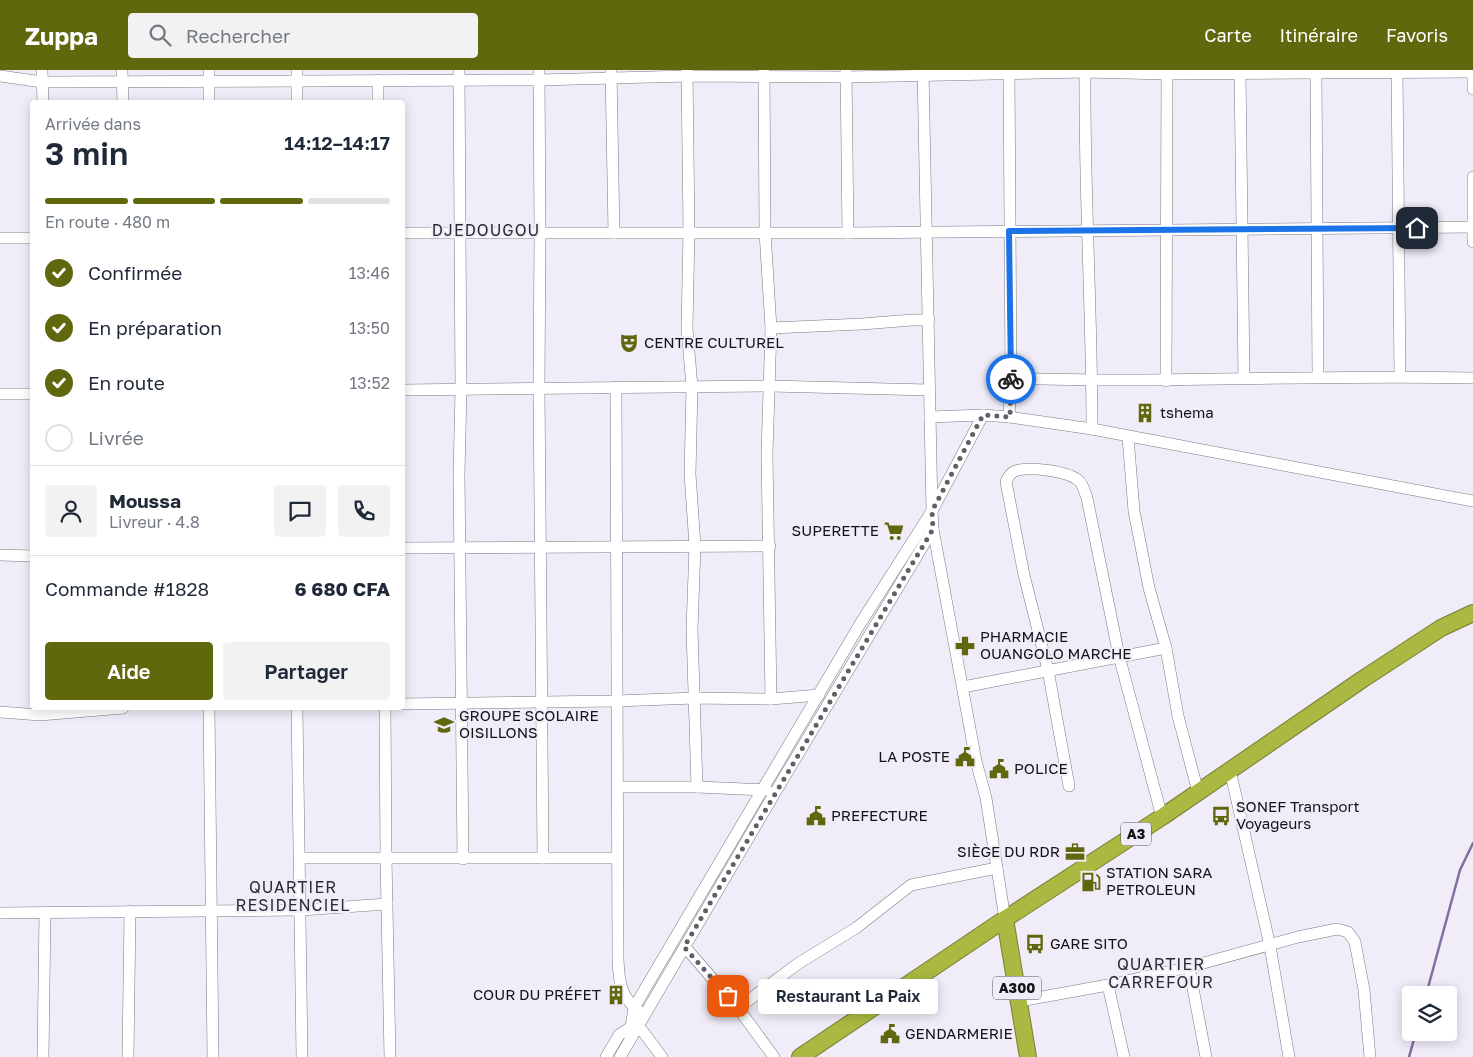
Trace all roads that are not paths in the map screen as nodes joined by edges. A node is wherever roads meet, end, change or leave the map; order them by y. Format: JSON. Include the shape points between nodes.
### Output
{"nodes":[{"id":1,"x":42,"y":70,"type":"edge"},
{"id":2,"x":1085,"y":71,"type":"edge"},
{"id":3,"x":1397,"y":71,"type":"edge"},
{"id":4,"x":1473,"y":71,"type":"edge"},
{"id":5,"x":1009,"y":72,"type":"edge"},
{"id":6,"x":1167,"y":72,"type":"edge"},
{"id":7,"x":688,"y":73,"type":"edge"},
{"id":8,"x":764,"y":73,"type":"edge"},
{"id":9,"x":846,"y":73,"type":"edge"},
{"id":10,"x":923,"y":73,"type":"edge"},
{"id":11,"x":1240,"y":73,"type":"junction"},
{"id":12,"x":1316,"y":73,"type":"junction"},
{"id":13,"x":611,"y":74,"type":"edge"},
{"id":14,"x":210,"y":75,"type":"edge"},
{"id":15,"x":297,"y":75,"type":"edge"},
{"id":16,"x":460,"y":75,"type":"edge"},
{"id":17,"x":539,"y":75,"type":"edge"},
{"id":18,"x":0,"y":76,"type":"edge"},
{"id":19,"x":122,"y":76,"type":"edge"},
{"id":20,"x":378,"y":80,"type":"junction"},
{"id":21,"x":42,"y":82,"type":"junction"},
{"id":22,"x":1473,"y":88,"type":"edge"},
{"id":23,"x":43,"y":100,"type":"edge"},
{"id":24,"x":123,"y":100,"type":"edge"},
{"id":25,"x":209,"y":100,"type":"edge"},
{"id":26,"x":297,"y":100,"type":"edge"},
{"id":27,"x":378,"y":100,"type":"edge"},
{"id":28,"x":1473,"y":177,"type":"edge"},
{"id":29,"x":1317,"y":227,"type":"junction"},
{"id":30,"x":1473,"y":227,"type":"edge"},
{"id":31,"x":1241,"y":228,"type":"junction"},
{"id":32,"x":1399,"y":228,"type":"junction"},
{"id":33,"x":1166,"y":229,"type":"junction"},
{"id":34,"x":1087,"y":230,"type":"junction"},
{"id":35,"x":1009,"y":231,"type":"junction"},
{"id":36,"x":460,"y":232,"type":"junction"},
{"id":37,"x":689,"y":232,"type":"junction"},
{"id":38,"x":765,"y":232,"type":"junction"},
{"id":39,"x":926,"y":232,"type":"junction"},
{"id":40,"x":405,"y":233,"type":"edge"},
{"id":41,"x":540,"y":233,"type":"junction"},
{"id":42,"x":614,"y":233,"type":"junction"},
{"id":43,"x":848,"y":233,"type":"junction"},
{"id":44,"x":0,"y":238,"type":"edge"},
{"id":45,"x":30,"y":238,"type":"edge"},
{"id":46,"x":1473,"y":242,"type":"edge"},
{"id":47,"x":929,"y":320,"type":"junction"},
{"id":48,"x":771,"y":328,"type":"junction"},
{"id":49,"x":1400,"y":376,"type":"junction"},
{"id":50,"x":1318,"y":377,"type":"junction"},
{"id":51,"x":1011,"y":378,"type":"junction"},
{"id":52,"x":1244,"y":378,"type":"junction"},
{"id":53,"x":1473,"y":378,"type":"edge"},
{"id":54,"x":1092,"y":381,"type":"junction"},
{"id":55,"x":1166,"y":381,"type":"junction"},
{"id":56,"x":770,"y":386,"type":"junction"},
{"id":57,"x":616,"y":387,"type":"junction"},
{"id":58,"x":692,"y":387,"type":"junction"},
{"id":59,"x":539,"y":388,"type":"junction"},
{"id":60,"x":405,"y":390,"type":"edge"},
{"id":61,"x":460,"y":390,"type":"junction"},
{"id":62,"x":929,"y":390,"type":"junction"},
{"id":63,"x":0,"y":394,"type":"edge"},
{"id":64,"x":30,"y":394,"type":"edge"},
{"id":65,"x":983,"y":415,"type":"junction"},
{"id":66,"x":930,"y":417,"type":"junction"},
{"id":67,"x":1010,"y":417,"type":"junction"},
{"id":68,"x":1092,"y":429,"type":"junction"},
{"id":69,"x":1128,"y":437,"type":"junction"},
{"id":70,"x":1473,"y":501,"type":"edge"},
{"id":71,"x":932,"y":511,"type":"junction"},
{"id":72,"x":933,"y":529,"type":"junction"},
{"id":73,"x":695,"y":546,"type":"junction"},
{"id":74,"x":770,"y":546,"type":"junction"},
{"id":75,"x":617,"y":547,"type":"junction"},
{"id":76,"x":405,"y":548,"type":"edge"},
{"id":77,"x":460,"y":548,"type":"junction"},
{"id":78,"x":540,"y":548,"type":"junction"},
{"id":79,"x":0,"y":555,"type":"edge"},
{"id":80,"x":30,"y":556,"type":"edge"},
{"id":81,"x":1473,"y":613,"type":"edge"},
{"id":82,"x":1166,"y":648,"type":"junction"},
{"id":83,"x":1119,"y":656,"type":"junction"},
{"id":84,"x":1048,"y":670,"type":"junction"},
{"id":85,"x":963,"y":687,"type":"junction"},
{"id":86,"x":819,"y":695,"type":"junction"},
{"id":87,"x":695,"y":698,"type":"junction"},
{"id":88,"x":771,"y":699,"type":"junction"},
{"id":89,"x":616,"y":701,"type":"junction"},
{"id":90,"x":541,"y":702,"type":"junction"},
{"id":91,"x":461,"y":703,"type":"junction"},
{"id":92,"x":405,"y":704,"type":"edge"},
{"id":93,"x":68,"y":710,"type":"edge"},
{"id":94,"x":209,"y":710,"type":"edge"},
{"id":95,"x":297,"y":710,"type":"edge"},
{"id":96,"x":385,"y":710,"type":"edge"},
{"id":97,"x":40,"y":711,"type":"edge"},
{"id":98,"x":0,"y":712,"type":"edge"},
{"id":99,"x":1230,"y":770,"type":"junction"},
{"id":100,"x":1069,"y":786,"type":"dead end"},
{"id":101,"x":617,"y":787,"type":"junction"},
{"id":102,"x":697,"y":787,"type":"junction"},
{"id":103,"x":762,"y":789,"type":"junction"},
{"id":104,"x":776,"y":791,"type":"junction"},
{"id":105,"x":1198,"y":792,"type":"junction"},
{"id":106,"x":1162,"y":817,"type":"junction"},
{"id":107,"x":300,"y":858,"type":"junction"},
{"id":108,"x":386,"y":858,"type":"junction"},
{"id":109,"x":463,"y":858,"type":"junction"},
{"id":110,"x":543,"y":858,"type":"junction"},
{"id":111,"x":617,"y":858,"type":"junction"},
{"id":112,"x":997,"y":868,"type":"junction"},
{"id":113,"x":387,"y":904,"type":"junction"},
{"id":114,"x":301,"y":910,"type":"junction"},
{"id":115,"x":130,"y":911,"type":"junction"},
{"id":116,"x":211,"y":911,"type":"junction"},
{"id":117,"x":0,"y":913,"type":"edge"},
{"id":118,"x":45,"y":913,"type":"junction"},
{"id":119,"x":1005,"y":919,"type":"junction"},
{"id":120,"x":1270,"y":946,"type":"junction"},
{"id":121,"x":684,"y":947,"type":"junction"},
{"id":122,"x":1189,"y":967,"type":"junction"},
{"id":123,"x":1108,"y":985,"type":"junction"},
{"id":124,"x":1020,"y":1001,"type":"junction"},
{"id":125,"x":738,"y":1008,"type":"junction"},
{"id":126,"x":639,"y":1011,"type":"junction"},
{"id":127,"x":638,"y":1025,"type":"junction"},
{"id":128,"x":43,"y":1057,"type":"edge"},
{"id":129,"x":128,"y":1057,"type":"edge"},
{"id":130,"x":213,"y":1057,"type":"edge"},
{"id":131,"x":302,"y":1057,"type":"edge"},
{"id":132,"x":390,"y":1057,"type":"edge"},
{"id":133,"x":606,"y":1057,"type":"edge"},
{"id":134,"x":620,"y":1057,"type":"edge"},
{"id":135,"x":662,"y":1057,"type":"edge"},
{"id":136,"x":774,"y":1057,"type":"edge"},
{"id":137,"x":800,"y":1057,"type":"edge"},
{"id":138,"x":1028,"y":1057,"type":"edge"},
{"id":139,"x":1124,"y":1057,"type":"edge"},
{"id":140,"x":1206,"y":1057,"type":"edge"},
{"id":141,"x":1289,"y":1057,"type":"edge"},
{"id":142,"x":1370,"y":1057,"type":"edge"}],
"edges":[{"from":1,"to":21,"type":"street"},
{"from":2,"to":5,"type":"street"},
{"from":2,"to":6,"type":"street"},
{"from":2,"to":34,"type":"street"},
{"from":3,"to":4,"type":"street"},
{"from":3,"to":12,"type":"street"},
{"from":3,"to":32,"type":"street"},
{"from":4,"to":22,"type":"street"},
{"from":5,"to":10,"type":"street"},
{"from":5,"to":35,"type":"street"},
{"from":6,"to":11,"type":"street"},
{"from":6,"to":33,"type":"street"},
{"from":7,"to":8,"type":"street"},
{"from":7,"to":13,"type":"street"},
{"from":7,"to":37,"type":"street"},
{"from":8,"to":9,"type":"street"},
{"from":8,"to":38,"type":"street"},
{"from":9,"to":10,"type":"street"},
{"from":9,"to":43,"type":"street"},
{"from":10,"to":39,"type":"street"},
{"from":11,"to":12,"type":"street"},
{"from":11,"to":31,"type":"street"},
{"from":12,"to":29,"type":"street"},
{"from":13,"to":17,"type":"street"},
{"from":13,"to":42,"type":"street"},
{"from":14,"to":15,"type":"street"},
{"from":14,"to":19,"type":"street"},
{"from":14,"to":25,"type":"street"},
{"from":15,"to":20,"type":"street"},
{"from":15,"to":26,"type":"street"},
{"from":16,"to":17,"type":"street"},
{"from":16,"to":20,"type":"street"},
{"from":16,"to":36,"type":"street"},
{"from":17,"to":41,"type":"street"},
{"from":18,"to":21,"type":"street"},
{"from":19,"to":21,"type":"street"},
{"from":19,"to":24,"type":"street"},
{"from":20,"to":27,"type":"street"},
{"from":21,"to":23,"type":"street"},
{"from":28,"to":30,"type":"street"},
{"from":29,"to":31,"type":"street"},
{"from":29,"to":32,"type":"street"},
{"from":29,"to":50,"type":"street"},
{"from":30,"to":32,"type":"street"},
{"from":30,"to":46,"type":"street"},
{"from":31,"to":33,"type":"street"},
{"from":31,"to":52,"type":"street"},
{"from":32,"to":49,"type":"street"},
{"from":33,"to":34,"type":"street"},
{"from":33,"to":55,"type":"street"},
{"from":34,"to":35,"type":"street"},
{"from":34,"to":54,"type":"street"},
{"from":35,"to":39,"type":"street"},
{"from":35,"to":51,"type":"street"},
{"from":36,"to":40,"type":"street"},
{"from":36,"to":41,"type":"street"},
{"from":36,"to":61,"type":"street"},
{"from":37,"to":38,"type":"street"},
{"from":37,"to":42,"type":"street"},
{"from":37,"to":58,"type":"street","via":[[687,328]]},
{"from":38,"to":43,"type":"street"},
{"from":38,"to":48,"type":"street"},
{"from":39,"to":43,"type":"street"},
{"from":39,"to":47,"type":"street"},
{"from":41,"to":42,"type":"street"},
{"from":41,"to":59,"type":"street"},
{"from":44,"to":45,"type":"street"},
{"from":47,"to":48,"type":"street"},
{"from":47,"to":62,"type":"street"},
{"from":48,"to":56,"type":"street"},
{"from":49,"to":50,"type":"street"},
{"from":49,"to":53,"type":"street"},
{"from":50,"to":52,"type":"street"},
{"from":51,"to":54,"type":"street"},
{"from":51,"to":67,"type":"street"},
{"from":52,"to":55,"type":"street"},
{"from":54,"to":55,"type":"street"},
{"from":54,"to":68,"type":"street"},
{"from":56,"to":58,"type":"street"},
{"from":56,"to":62,"type":"street"},
{"from":56,"to":74,"type":"street","via":[[767,454]]},
{"from":57,"to":58,"type":"street"},
{"from":57,"to":59,"type":"street"},
{"from":57,"to":75,"type":"street"},
{"from":58,"to":73,"type":"street","via":[[690,474]]},
{"from":59,"to":61,"type":"street"},
{"from":59,"to":78,"type":"street"},
{"from":60,"to":61,"type":"street"},
{"from":61,"to":77,"type":"street"},
{"from":62,"to":66,"type":"street"},
{"from":63,"to":64,"type":"street"},
{"from":65,"to":66,"type":"street"},
{"from":65,"to":67,"type":"street"},
{"from":65,"to":71,"type":"street"},
{"from":66,"to":71,"type":"street"},
{"from":67,"to":68,"type":"street"},
{"from":68,"to":69,"type":"street"},
{"from":69,"to":70,"type":"street"},
{"from":69,"to":82,"type":"street","via":[[1134,511],[1149,588]]},
{"from":71,"to":72,"type":"street"},
{"from":71,"to":86,"type":"street"},
{"from":72,"to":85,"type":"street"},
{"from":72,"to":104,"type":"street"},
{"from":73,"to":74,"type":"street"},
{"from":73,"to":75,"type":"street"},
{"from":73,"to":87,"type":"street","via":[[692,629]]},
{"from":74,"to":88,"type":"street"},
{"from":75,"to":78,"type":"street"},
{"from":75,"to":89,"type":"street"},
{"from":76,"to":77,"type":"street"},
{"from":77,"to":78,"type":"street"},
{"from":77,"to":91,"type":"street"},
{"from":78,"to":90,"type":"street"},
{"from":79,"to":80,"type":"street"},
{"from":81,"to":99,"type":"highway","number":"A3","via":[[1441,628]]},
{"from":82,"to":83,"type":"street"},
{"from":82,"to":105,"type":"street","via":[[1178,716]]},
{"from":83,"to":84,"type":"street"},
{"from":83,"to":84,"type":"street","via":[[1087,498],[1080,481],[1068,474],[1046,470],[1016,470],[1006,482]]},
{"from":83,"to":106,"type":"street"},
{"from":84,"to":85,"type":"street"},
{"from":84,"to":100,"type":"street"},
{"from":85,"to":112,"type":"street"},
{"from":86,"to":88,"type":"street"},
{"from":86,"to":103,"type":"street"},
{"from":87,"to":88,"type":"street"},
{"from":87,"to":89,"type":"street"},
{"from":87,"to":102,"type":"street"},
{"from":89,"to":90,"type":"street"},
{"from":89,"to":101,"type":"street"},
{"from":90,"to":91,"type":"street"},
{"from":90,"to":110,"type":"street"},
{"from":91,"to":92,"type":"street"},
{"from":91,"to":109,"type":"street"},
{"from":93,"to":97,"type":"street"},
{"from":94,"to":116,"type":"street"},
{"from":95,"to":107,"type":"street"},
{"from":96,"to":108,"type":"street"},
{"from":97,"to":98,"type":"street"},
{"from":99,"to":105,"type":"highway","number":"A3"},
{"from":99,"to":120,"type":"street"},
{"from":101,"to":102,"type":"street"},
{"from":101,"to":111,"type":"street"},
{"from":102,"to":103,"type":"street"},
{"from":103,"to":104,"type":"street"},
{"from":103,"to":126,"type":"street"},
{"from":104,"to":121,"type":"street"},
{"from":105,"to":106,"type":"highway","number":"A3"},
{"from":106,"to":119,"type":"highway","number":"A3"},
{"from":107,"to":108,"type":"street"},
{"from":107,"to":114,"type":"street"},
{"from":108,"to":109,"type":"street"},
{"from":108,"to":113,"type":"street"},
{"from":109,"to":110,"type":"street"},
{"from":110,"to":111,"type":"street"},
{"from":111,"to":126,"type":"street","via":[[619,979],[627,1000]]},
{"from":112,"to":119,"type":"street"},
{"from":112,"to":125,"type":"street","via":[[911,885],[856,928],[799,963]]},
{"from":113,"to":114,"type":"street"},
{"from":113,"to":132,"type":"street"},
{"from":114,"to":116,"type":"street"},
{"from":114,"to":131,"type":"street"},
{"from":115,"to":116,"type":"street"},
{"from":115,"to":118,"type":"street"},
{"from":115,"to":129,"type":"street"},
{"from":116,"to":130,"type":"street"},
{"from":117,"to":118,"type":"street"},
{"from":118,"to":128,"type":"street"},
{"from":119,"to":124,"type":"highway","number":"A300"},
{"from":119,"to":137,"type":"highway","number":"A3"},
{"from":120,"to":122,"type":"street"},
{"from":120,"to":141,"type":"street"},
{"from":120,"to":142,"type":"street","via":[[1337,930],[1348,932],[1356,942]]},
{"from":121,"to":125,"type":"street"},
{"from":121,"to":126,"type":"street"},
{"from":122,"to":123,"type":"street"},
{"from":122,"to":140,"type":"street"},
{"from":123,"to":124,"type":"street"},
{"from":123,"to":139,"type":"street"},
{"from":124,"to":138,"type":"highway","number":"A300"},
{"from":125,"to":136,"type":"street"},
{"from":126,"to":127,"type":"street"},
{"from":126,"to":133,"type":"street","via":[[631,1027],[619,1036]]},
{"from":127,"to":134,"type":"street"},
{"from":127,"to":135,"type":"street"}]}
